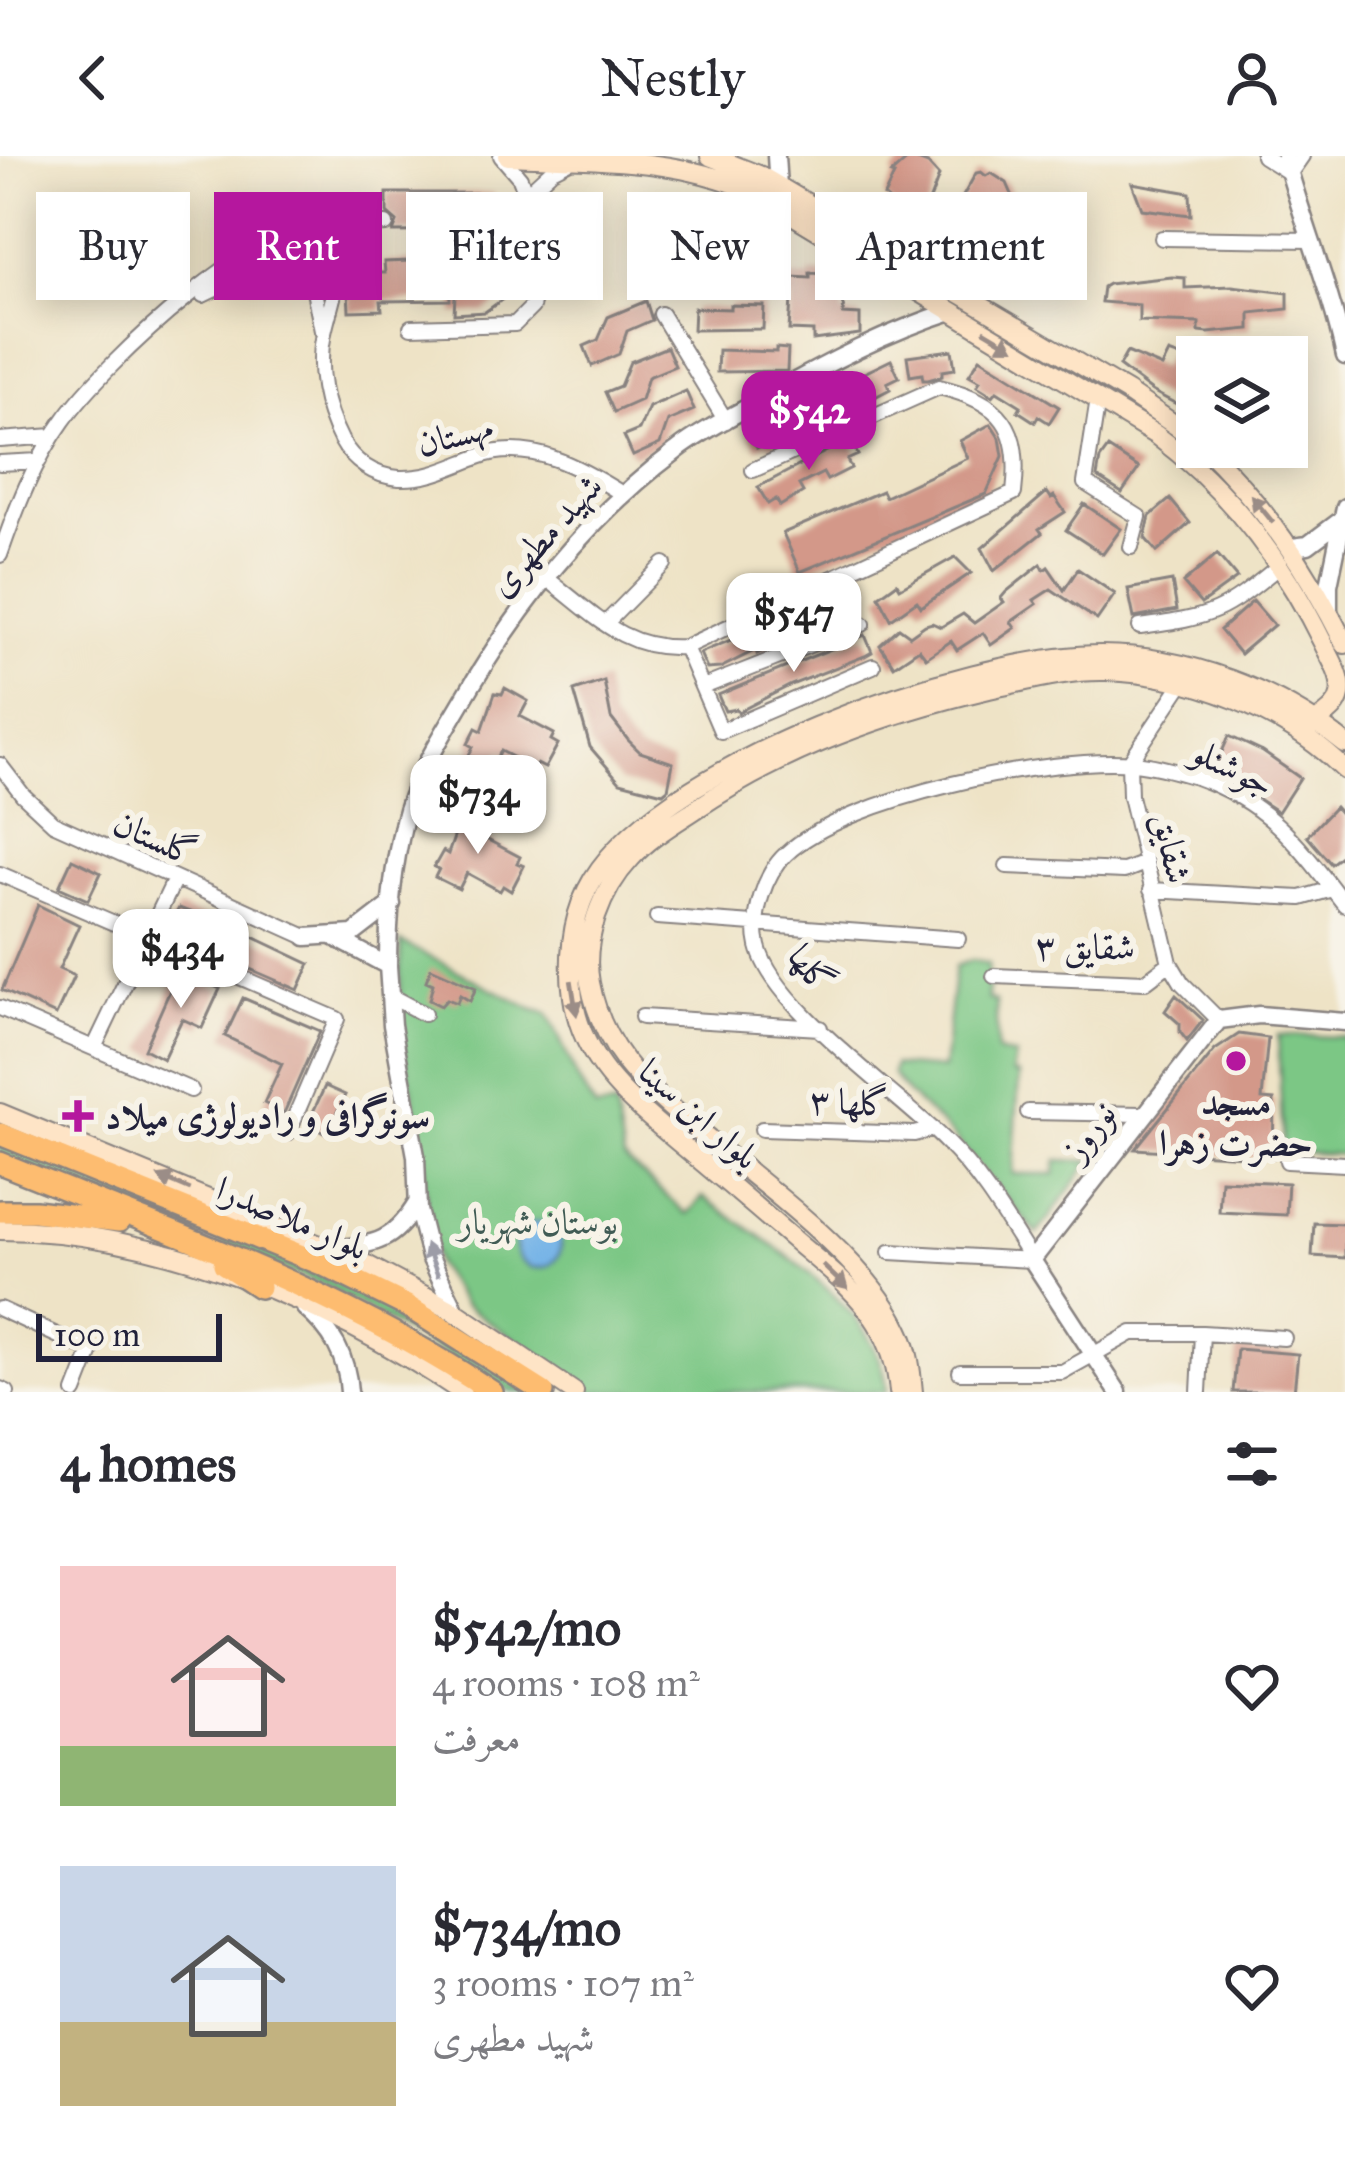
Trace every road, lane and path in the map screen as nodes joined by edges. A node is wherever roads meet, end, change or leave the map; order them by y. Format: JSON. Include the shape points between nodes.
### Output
{"nodes":[{"id":1,"x":504,"y":156,"type":"edge"},
{"id":2,"x":710,"y":156,"type":"edge"},
{"id":3,"x":776,"y":156,"type":"edge"},
{"id":4,"x":1264,"y":156,"type":"edge"},
{"id":5,"x":1303,"y":156,"type":"edge"},
{"id":6,"x":574,"y":159,"type":"junction"},
{"id":7,"x":1288,"y":164,"type":"edge"},
{"id":8,"x":525,"y":192,"type":"edge"},
{"id":9,"x":528,"y":192,"type":"edge"},
{"id":10,"x":759,"y":192,"type":"edge"},
{"id":11,"x":774,"y":192,"type":"edge"},
{"id":12,"x":776,"y":192,"type":"edge"},
{"id":13,"x":791,"y":204,"type":"edge"},
{"id":14,"x":382,"y":224,"type":"edge"},
{"id":15,"x":386,"y":224,"type":"dead end"},
{"id":16,"x":1162,"y":238,"type":"dead end"},
{"id":17,"x":1311,"y":240,"type":"junction"},
{"id":18,"x":214,"y":279,"type":"edge"},
{"id":19,"x":332,"y":300,"type":"edge"},
{"id":20,"x":534,"y":300,"type":"edge"},
{"id":21,"x":957,"y":302,"type":"junction"},
{"id":22,"x":175,"y":308,"type":"junction"},
{"id":23,"x":661,"y":314,"type":"dead end"},
{"id":24,"x":411,"y":327,"type":"dead end"},
{"id":25,"x":323,"y":336,"type":"junction"},
{"id":26,"x":1345,"y":356,"type":"edge"},
{"id":27,"x":1098,"y":399,"type":"junction"},
{"id":28,"x":726,"y":422,"type":"junction"},
{"id":29,"x":1176,"y":426,"type":"edge"},
{"id":30,"x":53,"y":436,"type":"junction"},
{"id":31,"x":0,"y":440,"type":"edge"},
{"id":32,"x":39,"y":461,"type":"junction"},
{"id":33,"x":0,"y":463,"type":"edge"},
{"id":34,"x":1225,"y":468,"type":"edge"},
{"id":35,"x":753,"y":470,"type":"dead end"},
{"id":36,"x":623,"y":495,"type":"junction"},
{"id":37,"x":0,"y":506,"type":"edge"},
{"id":38,"x":1342,"y":514,"type":"edge"},
{"id":39,"x":14,"y":517,"type":"junction"},
{"id":40,"x":1292,"y":547,"type":"junction"},
{"id":41,"x":1131,"y":548,"type":"dead end"},
{"id":42,"x":0,"y":555,"type":"edge"},
{"id":43,"x":664,"y":564,"type":"dead end"},
{"id":44,"x":1279,"y":566,"type":"junction"},
{"id":45,"x":546,"y":578,"type":"junction"},
{"id":46,"x":1329,"y":612,"type":"junction"},
{"id":47,"x":606,"y":623,"type":"junction"},
{"id":48,"x":863,"y":624,"type":"dead end"},
{"id":49,"x":1140,"y":627,"type":"dead end"},
{"id":50,"x":1345,"y":644,"type":"edge"},
{"id":51,"x":686,"y":647,"type":"junction"},
{"id":52,"x":873,"y":666,"type":"dead end"},
{"id":53,"x":1181,"y":684,"type":"junction"},
{"id":54,"x":703,"y":687,"type":"junction"},
{"id":55,"x":1342,"y":711,"type":"edge"},
{"id":56,"x":1310,"y":730,"type":"junction"},
{"id":57,"x":1345,"y":744,"type":"edge"},
{"id":58,"x":1129,"y":763,"type":"junction"},
{"id":59,"x":0,"y":765,"type":"edge"},
{"id":60,"x":1345,"y":770,"type":"edge"},
{"id":61,"x":1145,"y":863,"type":"junction"},
{"id":62,"x":1006,"y":866,"type":"dead end"},
{"id":63,"x":0,"y":874,"type":"edge"},
{"id":64,"x":175,"y":879,"type":"junction"},
{"id":65,"x":1332,"y":889,"type":"junction"},
{"id":66,"x":1151,"y":890,"type":"junction"},
{"id":67,"x":392,"y":904,"type":"junction"},
{"id":68,"x":1345,"y":905,"type":"edge"},
{"id":69,"x":657,"y":917,"type":"dead end"},
{"id":70,"x":759,"y":923,"type":"junction"},
{"id":71,"x":306,"y":937,"type":"joint"},
{"id":72,"x":334,"y":937,"type":"junction"},
{"id":73,"x":147,"y":938,"type":"junction"},
{"id":74,"x":958,"y":939,"type":"dead end"},
{"id":75,"x":1169,"y":963,"type":"junction"},
{"id":76,"x":388,"y":966,"type":"junction"},
{"id":77,"x":994,"y":976,"type":"dead end"},
{"id":78,"x":392,"y":997,"type":"junction"},
{"id":79,"x":0,"y":1008,"type":"edge"},
{"id":80,"x":424,"y":1014,"type":"dead end"},
{"id":81,"x":643,"y":1017,"type":"dead end"},
{"id":82,"x":1219,"y":1020,"type":"junction"},
{"id":83,"x":1345,"y":1022,"type":"edge"},
{"id":84,"x":820,"y":1028,"type":"junction"},
{"id":85,"x":94,"y":1048,"type":"junction"},
{"id":86,"x":191,"y":1090,"type":"dead end"},
{"id":87,"x":1028,"y":1112,"type":"dead end"},
{"id":88,"x":0,"y":1113,"type":"edge"},
{"id":89,"x":1143,"y":1114,"type":"junction"},
{"id":90,"x":762,"y":1129,"type":"dead end"},
{"id":91,"x":933,"y":1129,"type":"junction"},
{"id":92,"x":288,"y":1133,"type":"dead end"},
{"id":93,"x":0,"y":1134,"type":"edge"},
{"id":94,"x":1287,"y":1161,"type":"dead end"},
{"id":95,"x":0,"y":1163,"type":"edge"},
{"id":96,"x":1345,"y":1164,"type":"edge"},
{"id":97,"x":418,"y":1202,"type":"junction"},
{"id":98,"x":0,"y":1211,"type":"edge"},
{"id":99,"x":160,"y":1228,"type":"junction"},
{"id":100,"x":0,"y":1230,"type":"edge"},
{"id":101,"x":332,"y":1250,"type":"junction"},
{"id":102,"x":890,"y":1252,"type":"dead end"},
{"id":103,"x":1032,"y":1260,"type":"junction"},
{"id":104,"x":259,"y":1286,"type":"junction"},
{"id":105,"x":299,"y":1304,"type":"junction"},
{"id":106,"x":0,"y":1309,"type":"edge"},
{"id":107,"x":457,"y":1313,"type":"junction"},
{"id":108,"x":1202,"y":1334,"type":"junction"},
{"id":109,"x":1284,"y":1338,"type":"dead end"},
{"id":110,"x":1094,"y":1355,"type":"junction"},
{"id":111,"x":960,"y":1372,"type":"dead end"},
{"id":112,"x":75,"y":1392,"type":"edge"},
{"id":113,"x":350,"y":1392,"type":"edge"},
{"id":114,"x":462,"y":1392,"type":"edge"},
{"id":115,"x":492,"y":1392,"type":"edge"},
{"id":116,"x":543,"y":1392,"type":"edge"},
{"id":117,"x":574,"y":1392,"type":"edge"},
{"id":118,"x":899,"y":1392,"type":"edge"},
{"id":119,"x":914,"y":1392,"type":"edge"},
{"id":120,"x":1118,"y":1392,"type":"edge"},
{"id":121,"x":1198,"y":1392,"type":"edge"}],
"edges":[{"from":1,"to":6,"type":"main road"},
{"from":1,"to":8,"type":"street"},
{"from":2,"to":11,"type":"main road","via":[[761,176]]},
{"from":3,"to":12,"type":"street"},
{"from":4,"to":7,"type":"street"},
{"from":5,"to":7,"type":"street"},
{"from":6,"to":9,"type":"street"},
{"from":6,"to":10,"type":"main road","via":[[694,169]]},
{"from":7,"to":17,"type":"street"},
{"from":13,"to":21,"type":"main road"},
{"from":14,"to":15,"type":"street"},
{"from":16,"to":17,"type":"street"},
{"from":17,"to":26,"type":"street"},
{"from":18,"to":22,"type":"street"},
{"from":19,"to":25,"type":"street"},
{"from":20,"to":24,"type":"street","via":[[515,324]]},
{"from":21,"to":27,"type":"main road","one_way":true},
{"from":21,"to":28,"type":"street","name":"شهید مطهری"},
{"from":21,"to":29,"type":"main road"},
{"from":22,"to":25,"type":"street","via":[[268,264],[289,266],[314,291]]},
{"from":22,"to":30,"type":"street","via":[[103,370]]},
{"from":23,"to":28,"type":"street"},
{"from":25,"to":36,"type":"street","name":"مهستان","via":[[321,380],[331,417],[346,449],[380,475],[413,478],[512,450],[558,460]]},
{"from":27,"to":41,"type":"street","via":[[1085,483],[1138,517]]},
{"from":27,"to":44,"type":"main road","via":[[1186,458]]},
{"from":28,"to":36,"type":"street","name":"شهید مطهری"},
{"from":30,"to":31,"type":"street"},
{"from":30,"to":32,"type":"street"},
{"from":32,"to":33,"type":"street"},
{"from":32,"to":39,"type":"street"},
{"from":40,"to":34,"type":"main road","one_way":true},
{"from":35,"to":51,"type":"street","via":[[939,387],[998,410],[1016,473],[1014,493]]},
{"from":36,"to":45,"type":"street","name":"شهید مطهری"},
{"from":37,"to":39,"type":"street"},
{"from":38,"to":40,"type":"street","via":[[1308,545]]},
{"from":38,"to":46,"type":"street"},
{"from":39,"to":42,"type":"street"},
{"from":40,"to":46,"type":"main road"},
{"from":43,"to":47,"type":"street"},
{"from":44,"to":49,"type":"street","via":[[1202,619]]},
{"from":44,"to":55,"type":"main road","via":[[1337,671]]},
{"from":45,"to":47,"type":"street"},
{"from":45,"to":67,"type":"street","name":"شهید مطهری","via":[[501,634],[436,747],[404,818]]},
{"from":46,"to":50,"type":"main road"},
{"from":47,"to":51,"type":"street","via":[[631,642]]},
{"from":48,"to":54,"type":"street"},
{"from":51,"to":54,"type":"street"},
{"from":52,"to":54,"type":"street","via":[[722,731]]},
{"from":53,"to":56,"type":"main road","name":"بلوار ابن سینا"},
{"from":53,"to":58,"type":"street"},
{"from":53,"to":119,"type":"main road","name":"بلوار ابن سینا","via":[[1069,673],[858,725],[765,768],[645,843],[603,899],[588,966],[606,1036],[635,1077],[867,1282],[901,1332]]},
{"from":55,"to":56,"type":"main road"},
{"from":56,"to":57,"type":"main road","name":"بلوار ابن سینا"},
{"from":56,"to":60,"type":"main road","name":"بلوار ابن سینا"},
{"from":56,"to":118,"type":"main road","name":"بلوار ابن سینا","one_way":true,"via":[[1239,683],[1149,659],[1078,656],[988,672],[851,710],[775,745],[637,829],[586,890],[569,959],[576,1017],[594,1057],[633,1103],[862,1303],[886,1339]]},
{"from":58,"to":61,"type":"street","name":"شقایق"},
{"from":58,"to":65,"type":"street","name":"جوشنلو","via":[[1200,779],[1262,812],[1290,833]]},
{"from":58,"to":70,"type":"street","name":"گلها","via":[[1002,775],[854,814],[774,866]]},
{"from":59,"to":64,"type":"street","name":"گلستان","via":[[53,823]]},
{"from":61,"to":62,"type":"street","via":[[1124,871]]},
{"from":61,"to":66,"type":"street","name":"شقایق"},
{"from":63,"to":73,"type":"street"},
{"from":64,"to":71,"type":"street","name":"گلستان"},
{"from":64,"to":73,"type":"street"},
{"from":65,"to":66,"type":"street","via":[[1301,898]]},
{"from":65,"to":68,"type":"street","name":"جوشنلو"},
{"from":66,"to":75,"type":"street","name":"شقایق"},
{"from":67,"to":72,"type":"street","via":[[352,934]]},
{"from":67,"to":76,"type":"street","name":"شهید مطهری"},
{"from":69,"to":70,"type":"street"},
{"from":70,"to":74,"type":"street"},
{"from":70,"to":84,"type":"street","name":"گلها","via":[[765,965]]},
{"from":71,"to":72,"type":"street"},
{"from":72,"to":76,"type":"street"},
{"from":73,"to":85,"type":"street"},
{"from":73,"to":92,"type":"street","via":[[337,1019]]},
{"from":75,"to":77,"type":"street","name":"شقایق ۳","via":[[1145,982]]},
{"from":75,"to":82,"type":"street","name":"شقایق"},
{"from":76,"to":78,"type":"street","name":"شهید مطهری"},
{"from":78,"to":80,"type":"street"},
{"from":78,"to":97,"type":"street","name":"شهید مطهری"},
{"from":79,"to":85,"type":"street"},
{"from":81,"to":84,"type":"street"},
{"from":82,"to":83,"type":"street"},
{"from":82,"to":89,"type":"street","name":"نوروز"},
{"from":84,"to":91,"type":"street","name":"گلها"},
{"from":85,"to":86,"type":"street"},
{"from":87,"to":89,"type":"street"},
{"from":101,"to":88,"type":"main road","one_way":true},
{"from":89,"to":103,"type":"street","name":"نوروز"},
{"from":90,"to":91,"type":"street","name":"گلها ۳"},
{"from":91,"to":103,"type":"street","name":"گلها","via":[[977,1176]]},
{"from":93,"to":116,"type":"main road","name":"بلوار ملاصدرا","via":[[324,1265],[407,1306]]},
{"from":94,"to":96,"type":"street"},
{"from":95,"to":99,"type":"main road","name":"بلوار ملاصدرا"},
{"from":97,"to":101,"type":"street","via":[[378,1244]]},
{"from":107,"to":97,"type":"street","name":"شهید مطهری","one_way":true,"via":[[430,1257]]},
{"from":98,"to":99,"type":"main road"},
{"from":99,"to":104,"type":"main road"},
{"from":99,"to":115,"type":"main road","name":"بلوار ملاصدرا","via":[[315,1291]]},
{"from":100,"to":104,"type":"main road","via":[[93,1235]]},
{"from":101,"to":107,"type":"main road"},
{"from":102,"to":103,"type":"street"},
{"from":103,"to":110,"type":"street"},
{"from":104,"to":105,"type":"main road"},
{"from":105,"to":113,"type":"street","via":[[330,1332]]},
{"from":105,"to":114,"type":"main road"},
{"from":106,"to":112,"type":"street","via":[[91,1351]]},
{"from":107,"to":117,"type":"main road"},
{"from":108,"to":109,"type":"street"},
{"from":108,"to":110,"type":"street","via":[[1132,1334]]},
{"from":108,"to":121,"type":"street"},
{"from":110,"to":111,"type":"street","via":[[1062,1372]]},
{"from":110,"to":120,"type":"street"}]}
